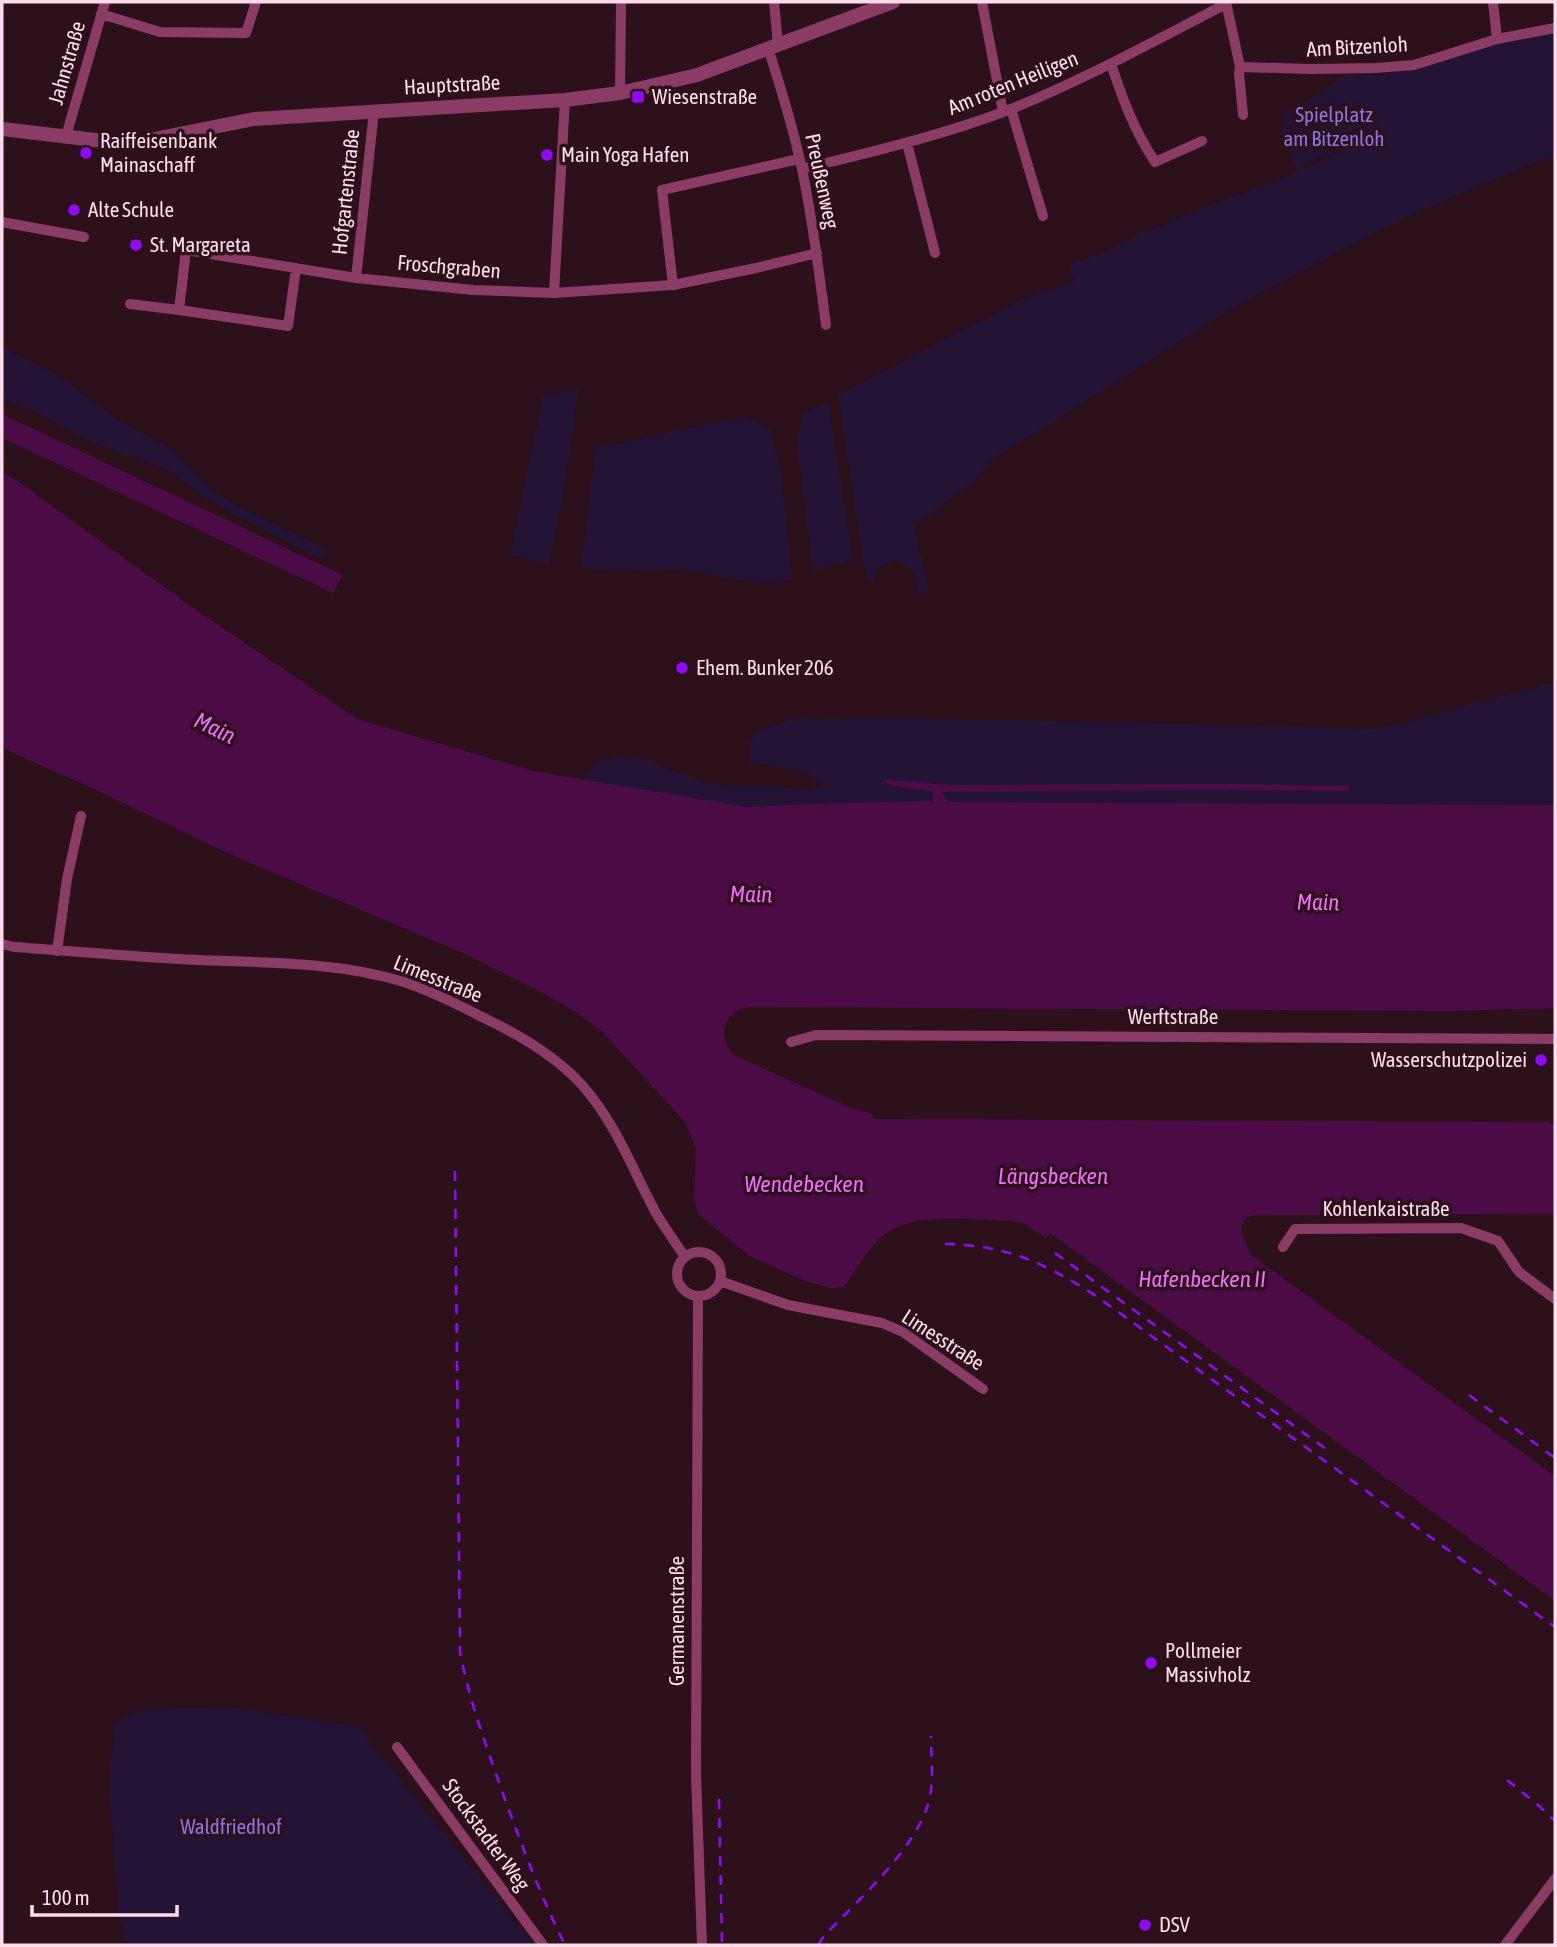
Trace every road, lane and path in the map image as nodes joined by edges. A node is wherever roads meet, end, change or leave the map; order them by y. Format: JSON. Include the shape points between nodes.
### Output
{"nodes":[{"id":1,"x":105,"y":2,"type":"edge"},
{"id":2,"x":256,"y":2,"type":"edge"},
{"id":3,"x":621,"y":2,"type":"edge"},
{"id":4,"x":774,"y":2,"type":"edge"},
{"id":5,"x":893,"y":2,"type":"edge"},
{"id":6,"x":982,"y":2,"type":"edge"},
{"id":7,"x":1493,"y":2,"type":"edge"},
{"id":8,"x":1226,"y":3,"type":"edge"},
{"id":9,"x":102,"y":14,"type":"junction"},
{"id":10,"x":1555,"y":28,"type":"edge"},
{"id":11,"x":1497,"y":39,"type":"junction"},
{"id":12,"x":773,"y":47,"type":"junction"},
{"id":13,"x":1111,"y":64,"type":"junction"},
{"id":14,"x":1240,"y":67,"type":"junction"},
{"id":15,"x":620,"y":93,"type":"junction"},
{"id":16,"x":565,"y":100,"type":"junction"},
{"id":17,"x":374,"y":111,"type":"junction"},
{"id":18,"x":1007,"y":111,"type":"junction"},
{"id":19,"x":1243,"y":115,"type":"dead end"},
{"id":20,"x":2,"y":129,"type":"edge"},
{"id":21,"x":66,"y":136,"type":"junction"},
{"id":22,"x":1202,"y":141,"type":"dead end"},
{"id":23,"x":907,"y":143,"type":"junction"},
{"id":24,"x":801,"y":164,"type":"junction"},
{"id":25,"x":1043,"y":216,"type":"dead end"},
{"id":26,"x":2,"y":222,"type":"edge"},
{"id":27,"x":84,"y":237,"type":"dead end"},
{"id":28,"x":817,"y":253,"type":"junction"},
{"id":29,"x":935,"y":253,"type":"dead end"},
{"id":30,"x":296,"y":268,"type":"junction"},
{"id":31,"x":356,"y":278,"type":"junction"},
{"id":32,"x":673,"y":285,"type":"junction"},
{"id":33,"x":554,"y":292,"type":"junction"},
{"id":34,"x":130,"y":303,"type":"dead end"},
{"id":35,"x":179,"y":310,"type":"junction"},
{"id":36,"x":826,"y":325,"type":"dead end"},
{"id":37,"x":81,"y":816,"type":"dead end"},
{"id":38,"x":2,"y":944,"type":"edge"},
{"id":39,"x":57,"y":951,"type":"junction"},
{"id":40,"x":1555,"y":1039,"type":"edge"},
{"id":41,"x":791,"y":1042,"type":"dead end"},
{"id":42,"x":1283,"y":1247,"type":"dead end"},
{"id":43,"x":685,"y":1257,"type":"junction"},
{"id":44,"x":720,"y":1281,"type":"junction"},
{"id":45,"x":698,"y":1296,"type":"junction"},
{"id":46,"x":1555,"y":1298,"type":"edge"},
{"id":47,"x":983,"y":1389,"type":"dead end"},
{"id":48,"x":397,"y":1747,"type":"dead end"},
{"id":49,"x":1555,"y":1879,"type":"edge"},
{"id":50,"x":543,"y":1945,"type":"edge"},
{"id":51,"x":702,"y":1945,"type":"edge"},
{"id":52,"x":1505,"y":1945,"type":"edge"}],
"edges":[{"from":1,"to":9,"type":"street","name":"Jahnstraße"},
{"from":2,"to":9,"type":"street","via":[[246,33],[160,32]]},
{"from":3,"to":15,"type":"street"},
{"from":4,"to":12,"type":"street","name":"Preußenweg"},
{"from":5,"to":12,"type":"street","name":"Hauptstraße"},
{"from":6,"to":18,"type":"street"},
{"from":7,"to":11,"type":"street"},
{"from":8,"to":13,"type":"street","name":"Am roten Heiligen"},
{"from":8,"to":14,"type":"street"},
{"from":9,"to":21,"type":"street","name":"Jahnstraße"},
{"from":10,"to":11,"type":"street","name":"Am Bitzenloh"},
{"from":11,"to":14,"type":"street","name":"Am Bitzenloh","via":[[1413,65]]},
{"from":12,"to":15,"type":"street","name":"Hauptstraße","via":[[697,75]]},
{"from":12,"to":24,"type":"street","name":"Preußenweg"},
{"from":13,"to":18,"type":"street","name":"Am roten Heiligen"},
{"from":13,"to":22,"type":"street","via":[[1132,122],[1155,162]]},
{"from":14,"to":19,"type":"street"},
{"from":15,"to":16,"type":"street","name":"Hauptstraße"},
{"from":16,"to":17,"type":"street","name":"Hauptstraße"},
{"from":16,"to":33,"type":"street"},
{"from":17,"to":21,"type":"street","name":"Hauptstraße","via":[[254,119],[130,144]]},
{"from":17,"to":31,"type":"street","name":"Hofgartenstraße"},
{"from":18,"to":23,"type":"street","name":"Am roten Heiligen"},
{"from":18,"to":25,"type":"street"},
{"from":20,"to":21,"type":"street","name":"Hauptstraße"},
{"from":23,"to":24,"type":"street","name":"Am roten Heiligen"},
{"from":23,"to":29,"type":"street"},
{"from":24,"to":28,"type":"street","name":"Preußenweg"},
{"from":24,"to":32,"type":"street","name":"Am roten Heiligen","via":[[662,190]]},
{"from":26,"to":27,"type":"street"},
{"from":28,"to":32,"type":"street","name":"Froschgraben"},
{"from":28,"to":36,"type":"street","name":"Preußenweg"},
{"from":30,"to":31,"type":"street","name":"Froschgraben"},
{"from":30,"to":35,"type":"street","via":[[288,326]]},
{"from":30,"to":35,"type":"street","name":"Froschgraben","via":[[186,250]]},
{"from":31,"to":33,"type":"street","name":"Froschgraben","via":[[473,290]]},
{"from":32,"to":33,"type":"street","name":"Froschgraben"},
{"from":34,"to":35,"type":"street"},
{"from":37,"to":39,"type":"street"},
{"from":38,"to":39,"type":"street","name":"Limesstraße"},
{"from":39,"to":43,"type":"street","name":"Limesstraße","via":[[356,972],[405,982],[488,1019],[536,1047],[580,1084],[606,1114],[655,1211]]},
{"from":40,"to":41,"type":"street","name":"Werftstraße","via":[[816,1035]]},
{"from":42,"to":46,"type":"street","name":"Kohlenkaistraße","via":[[1295,1228],[1461,1228],[1498,1241],[1519,1272]]},
{"from":43,"to":44,"type":"street","via":[[698,1252],[711,1256],[720,1268]]},
{"from":43,"to":45,"type":"street","via":[[678,1268],[678,1281],[685,1292]]},
{"from":44,"to":45,"type":"street","via":[[713,1291]]},
{"from":44,"to":47,"type":"street","name":"Limesstraße","via":[[788,1305],[882,1323],[903,1332]]},
{"from":45,"to":51,"type":"street","name":"Germanenstraße","via":[[696,1773]]},
{"from":48,"to":50,"type":"street","name":"Stockstadter Weg"},
{"from":49,"to":52,"type":"street"}]}
